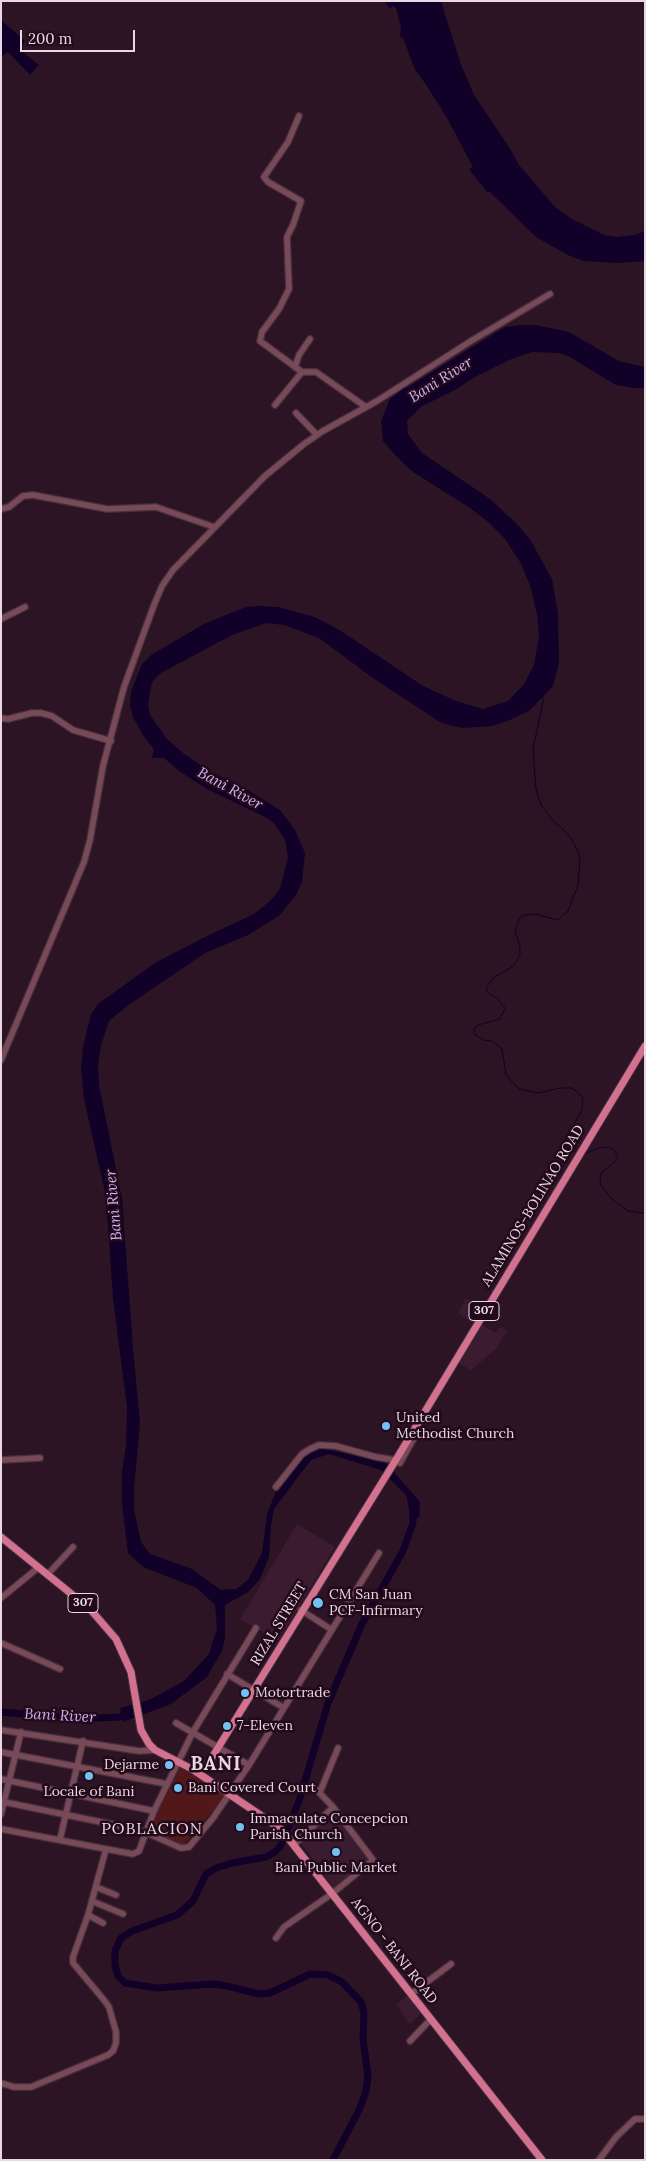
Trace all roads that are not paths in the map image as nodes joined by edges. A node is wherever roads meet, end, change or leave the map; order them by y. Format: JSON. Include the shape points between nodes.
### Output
{"nodes":[{"id":1,"x":299,"y":116,"type":"dead end"},
{"id":2,"x":550,"y":294,"type":"dead end"},
{"id":3,"x":310,"y":339,"type":"dead end"},
{"id":4,"x":294,"y":367,"type":"junction"},
{"id":5,"x":302,"y":372,"type":"junction"},
{"id":6,"x":275,"y":405,"type":"dead end"},
{"id":7,"x":366,"y":407,"type":"junction"},
{"id":8,"x":296,"y":412,"type":"dead end"},
{"id":9,"x":317,"y":434,"type":"junction"},
{"id":10,"x":1,"y":509,"type":"edge"},
{"id":11,"x":214,"y":527,"type":"junction"},
{"id":12,"x":25,"y":607,"type":"dead end"},
{"id":13,"x":1,"y":619,"type":"edge"},
{"id":14,"x":1,"y":718,"type":"edge"},
{"id":15,"x":111,"y":741,"type":"junction"},
{"id":16,"x":645,"y":1046,"type":"edge"},
{"id":17,"x":1,"y":1060,"type":"edge"},
{"id":18,"x":40,"y":1458,"type":"dead end"},
{"id":19,"x":1,"y":1460,"type":"edge"},
{"id":20,"x":396,"y":1462,"type":"junction"},
{"id":21,"x":381,"y":1483,"type":"joint"},
{"id":22,"x":276,"y":1487,"type":"dead end"},
{"id":23,"x":1,"y":1537,"type":"edge"},
{"id":24,"x":74,"y":1547,"type":"dead end"},
{"id":25,"x":379,"y":1553,"type":"dead end"},
{"id":26,"x":38,"y":1567,"type":"junction"},
{"id":27,"x":48,"y":1574,"type":"junction"},
{"id":28,"x":1,"y":1598,"type":"edge"},
{"id":29,"x":301,"y":1610,"type":"junction"},
{"id":30,"x":256,"y":1628,"type":"dead end"},
{"id":31,"x":332,"y":1630,"type":"junction"},
{"id":32,"x":1,"y":1643,"type":"edge"},
{"id":33,"x":60,"y":1669,"type":"dead end"},
{"id":34,"x":227,"y":1674,"type":"junction"},
{"id":35,"x":254,"y":1690,"type":"junction"},
{"id":36,"x":284,"y":1708,"type":"junction"},
{"id":37,"x":176,"y":1723,"type":"dead end"},
{"id":38,"x":1,"y":1730,"type":"edge"},
{"id":39,"x":20,"y":1732,"type":"junction"},
{"id":40,"x":193,"y":1732,"type":"junction"},
{"id":41,"x":83,"y":1741,"type":"junction"},
{"id":42,"x":218,"y":1748,"type":"junction"},
{"id":43,"x":338,"y":1748,"type":"dead end"},
{"id":44,"x":155,"y":1750,"type":"junction"},
{"id":45,"x":1,"y":1752,"type":"edge"},
{"id":46,"x":16,"y":1754,"type":"junction"},
{"id":47,"x":178,"y":1762,"type":"junction"},
{"id":48,"x":208,"y":1764,"type":"junction"},
{"id":49,"x":249,"y":1765,"type":"junction"},
{"id":50,"x":77,"y":1766,"type":"junction"},
{"id":51,"x":192,"y":1769,"type":"junction"},
{"id":52,"x":206,"y":1778,"type":"junction"},
{"id":53,"x":1,"y":1779,"type":"edge"},
{"id":54,"x":10,"y":1781,"type":"junction"},
{"id":55,"x":167,"y":1784,"type":"junction"},
{"id":56,"x":314,"y":1787,"type":"dead end"},
{"id":57,"x":320,"y":1792,"type":"junction"},
{"id":58,"x":71,"y":1793,"type":"junction"},
{"id":59,"x":229,"y":1794,"type":"junction"},
{"id":60,"x":4,"y":1802,"type":"junction"},
{"id":61,"x":332,"y":1807,"type":"junction"},
{"id":62,"x":154,"y":1812,"type":"junction"},
{"id":63,"x":1,"y":1814,"type":"edge"},
{"id":64,"x":66,"y":1814,"type":"junction"},
{"id":65,"x":1,"y":1830,"type":"edge"},
{"id":66,"x":145,"y":1832,"type":"junction"},
{"id":67,"x":60,"y":1839,"type":"junction"},
{"id":68,"x":294,"y":1843,"type":"junction"},
{"id":69,"x":106,"y":1849,"type":"junction"},
{"id":70,"x":96,"y":1887,"type":"junction"},
{"id":71,"x":333,"y":1893,"type":"junction"},
{"id":72,"x":116,"y":1895,"type":"dead end"},
{"id":73,"x":92,"y":1901,"type":"junction"},
{"id":74,"x":123,"y":1914,"type":"dead end"},
{"id":75,"x":88,"y":1915,"type":"junction"},
{"id":76,"x":103,"y":1923,"type":"dead end"},
{"id":77,"x":276,"y":1938,"type":"dead end"},
{"id":78,"x":451,"y":1964,"type":"dead end"},
{"id":79,"x":411,"y":1994,"type":"junction"},
{"id":80,"x":431,"y":2019,"type":"junction"},
{"id":81,"x":410,"y":2041,"type":"dead end"},
{"id":82,"x":1,"y":2083,"type":"edge"},
{"id":83,"x":645,"y":2118,"type":"edge"},
{"id":84,"x":542,"y":2160,"type":"edge"},
{"id":85,"x":599,"y":2160,"type":"edge"}],
"edges":[{"from":1,"to":4,"type":"street","via":[[288,142],[264,177],[301,201],[287,237],[289,289],[260,341]]},
{"from":2,"to":7,"type":"street"},
{"from":3,"to":4,"type":"street"},
{"from":4,"to":5,"type":"street"},
{"from":5,"to":6,"type":"street"},
{"from":5,"to":7,"type":"street","via":[[316,372]]},
{"from":7,"to":9,"type":"street"},
{"from":8,"to":9,"type":"street"},
{"from":9,"to":11,"type":"street","via":[[265,476]]},
{"from":10,"to":11,"type":"street","via":[[23,496],[33,495],[107,509],[156,507]]},
{"from":11,"to":15,"type":"street","via":[[172,570],[162,586],[124,687]]},
{"from":12,"to":13,"type":"street"},
{"from":14,"to":15,"type":"street","via":[[41,713],[73,730]]},
{"from":15,"to":17,"type":"street","via":[[84,862]]},
{"from":16,"to":20,"type":"main road","name":"ALAMINOS-BOLINAO ROAD","number":"307"},
{"from":18,"to":19,"type":"street"},
{"from":20,"to":21,"type":"main road","name":"ALAMINOS-BOLINAO ROAD","number":"307"},
{"from":20,"to":22,"type":"street","via":[[336,1446],[319,1446],[302,1454]]},
{"from":21,"to":29,"type":"main road","name":"RIZAL STREET","number":"307"},
{"from":23,"to":26,"type":"main road","number":"307"},
{"from":24,"to":27,"type":"street"},
{"from":25,"to":31,"type":"street"},
{"from":26,"to":27,"type":"main road","number":"307"},
{"from":26,"to":28,"type":"street"},
{"from":27,"to":44,"type":"main road","number":"307","via":[[104,1623],[124,1654],[131,1672],[144,1736]]},
{"from":29,"to":31,"type":"street"},
{"from":29,"to":35,"type":"main road","name":"RIZAL STREET","number":"307"},
{"from":30,"to":34,"type":"street"},
{"from":31,"to":36,"type":"street"},
{"from":32,"to":33,"type":"street"},
{"from":34,"to":35,"type":"street"},
{"from":34,"to":40,"type":"street"},
{"from":35,"to":36,"type":"street"},
{"from":35,"to":42,"type":"main road","name":"RIZAL STREET","number":"307"},
{"from":36,"to":49,"type":"street"},
{"from":37,"to":40,"type":"street"},
{"from":38,"to":39,"type":"street"},
{"from":39,"to":41,"type":"street"},
{"from":39,"to":46,"type":"street"},
{"from":40,"to":42,"type":"street"},
{"from":40,"to":47,"type":"street"},
{"from":41,"to":44,"type":"street","via":[[139,1751]]},
{"from":41,"to":50,"type":"street"},
{"from":42,"to":48,"type":"main road","name":"RIZAL STREET","number":"307"},
{"from":42,"to":49,"type":"street"},
{"from":43,"to":57,"type":"street"},
{"from":44,"to":47,"type":"main road"},
{"from":45,"to":46,"type":"street"},
{"from":46,"to":50,"type":"street"},
{"from":46,"to":54,"type":"street"},
{"from":47,"to":51,"type":"main road"},
{"from":47,"to":55,"type":"street"},
{"from":48,"to":51,"type":"main road"},
{"from":48,"to":52,"type":"main road"},
{"from":49,"to":59,"type":"street"},
{"from":50,"to":55,"type":"street"},
{"from":50,"to":58,"type":"street"},
{"from":51,"to":52,"type":"main road","name":"AGNO - BANI ROAD"},
{"from":52,"to":59,"type":"main road","name":"AGNO - BANI ROAD"},
{"from":53,"to":54,"type":"street"},
{"from":54,"to":58,"type":"street"},
{"from":54,"to":60,"type":"street"},
{"from":55,"to":62,"type":"street"},
{"from":56,"to":57,"type":"street"},
{"from":57,"to":61,"type":"street"},
{"from":58,"to":62,"type":"street"},
{"from":58,"to":64,"type":"street"},
{"from":59,"to":66,"type":"street","via":[[200,1836],[187,1848]]},
{"from":59,"to":68,"type":"main road","name":"AGNO - BANI ROAD","via":[[281,1829]]},
{"from":60,"to":63,"type":"street"},
{"from":60,"to":64,"type":"street"},
{"from":61,"to":68,"type":"street"},
{"from":61,"to":71,"type":"street","via":[[373,1860]]},
{"from":62,"to":66,"type":"street"},
{"from":64,"to":66,"type":"street"},
{"from":64,"to":67,"type":"street"},
{"from":65,"to":67,"type":"street"},
{"from":66,"to":69,"type":"street","via":[[135,1854]]},
{"from":67,"to":69,"type":"street"},
{"from":68,"to":71,"type":"main road","name":"AGNO - BANI ROAD"},
{"from":69,"to":70,"type":"street"},
{"from":70,"to":72,"type":"street"},
{"from":70,"to":73,"type":"street"},
{"from":71,"to":77,"type":"street","via":[[284,1927]]},
{"from":71,"to":79,"type":"main road","name":"AGNO - BANI ROAD"},
{"from":73,"to":74,"type":"street"},
{"from":73,"to":75,"type":"street"},
{"from":75,"to":76,"type":"street"},
{"from":75,"to":82,"type":"street","via":[[73,1963],[108,2007],[116,2032],[113,2051],[31,2087]]},
{"from":78,"to":79,"type":"street"},
{"from":79,"to":80,"type":"main road","name":"AGNO - BANI ROAD"},
{"from":80,"to":81,"type":"street"},
{"from":80,"to":84,"type":"main road","name":"AGNO - BANI ROAD"},
{"from":83,"to":85,"type":"street","via":[[635,2119]]}]}
